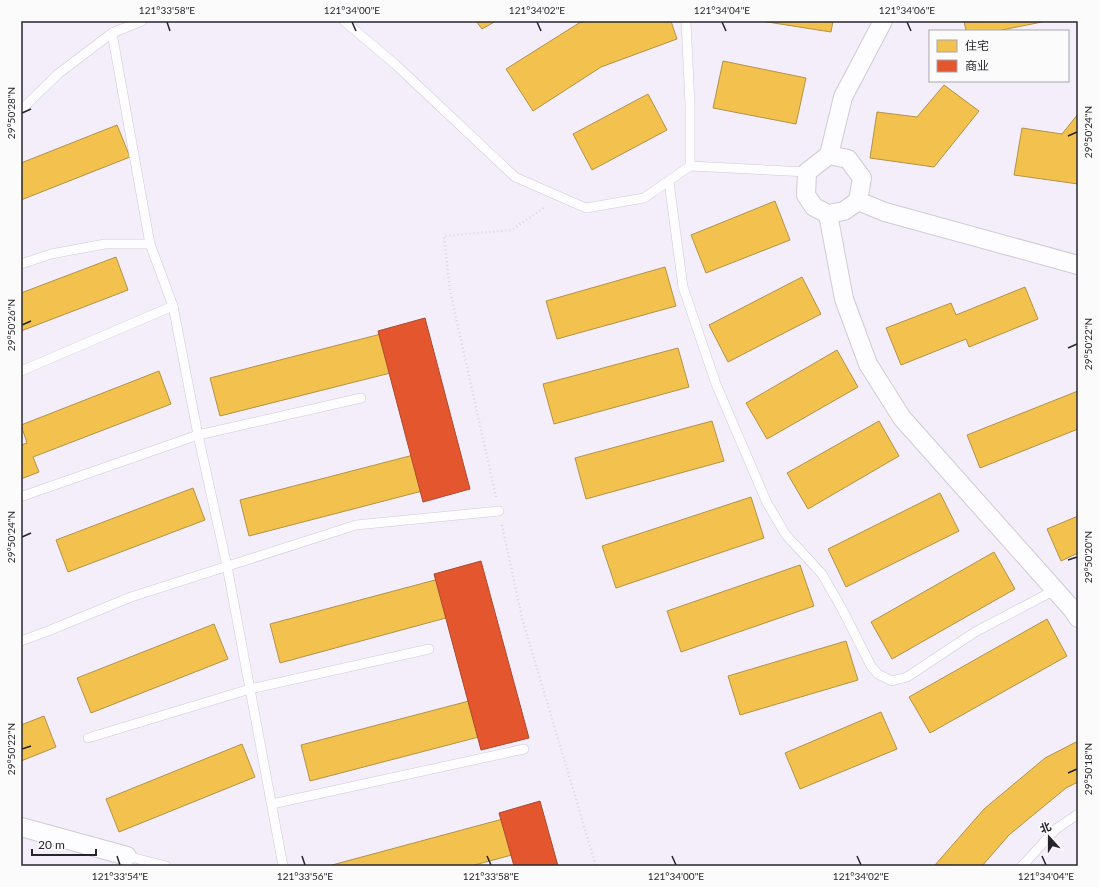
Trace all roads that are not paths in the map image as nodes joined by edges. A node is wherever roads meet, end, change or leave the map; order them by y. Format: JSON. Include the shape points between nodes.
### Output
{"nodes":[{"id":1,"x":142,"y":21,"type":"edge"},
{"id":2,"x":344,"y":21,"type":"edge"},
{"id":3,"x":686,"y":21,"type":"edge"},
{"id":4,"x":883,"y":21,"type":"edge"},
{"id":5,"x":112,"y":33,"type":"junction"},
{"id":6,"x":21,"y":110,"type":"edge"},
{"id":7,"x":829,"y":155,"type":"junction"},
{"id":8,"x":690,"y":166,"type":"junction"},
{"id":9,"x":807,"y":172,"type":"junction"},
{"id":10,"x":669,"y":182,"type":"junction"},
{"id":11,"x":858,"y":201,"type":"junction"},
{"id":12,"x":828,"y":214,"type":"junction"},
{"id":13,"x":150,"y":244,"type":"junction"},
{"id":14,"x":21,"y":264,"type":"edge"},
{"id":15,"x":1078,"y":265,"type":"edge"},
{"id":16,"x":172,"y":306,"type":"junction"},
{"id":17,"x":21,"y":371,"type":"edge"},
{"id":18,"x":361,"y":398,"type":"dead end"},
{"id":19,"x":198,"y":435,"type":"junction"},
{"id":20,"x":23,"y":496,"type":"dead end"},
{"id":21,"x":499,"y":511,"type":"dead end"},
{"id":22,"x":227,"y":566,"type":"junction"},
{"id":23,"x":1055,"y":590,"type":"junction"},
{"id":24,"x":1078,"y":618,"type":"edge"},
{"id":25,"x":21,"y":641,"type":"edge"},
{"id":26,"x":429,"y":649,"type":"dead end"},
{"id":27,"x":250,"y":689,"type":"junction"},
{"id":28,"x":88,"y":738,"type":"dead end"},
{"id":29,"x":524,"y":749,"type":"dead end"},
{"id":30,"x":272,"y":804,"type":"junction"},
{"id":31,"x":1078,"y":814,"type":"edge"},
{"id":32,"x":21,"y":827,"type":"edge"},
{"id":33,"x":128,"y":861,"type":"edge"},
{"id":34,"x":166,"y":866,"type":"edge"},
{"id":35,"x":283,"y":866,"type":"edge"},
{"id":36,"x":1022,"y":866,"type":"edge"}],
"edges":[{"from":1,"to":5,"type":"lane"},
{"from":2,"to":10,"type":"lane","via":[[396,65],[515,177],[586,208],[644,198]]},
{"from":3,"to":8,"type":"lane"},
{"from":4,"to":7,"type":"street","via":[[843,97]]},
{"from":5,"to":6,"type":"lane","via":[[58,74]]},
{"from":5,"to":13,"type":"lane"},
{"from":7,"to":9,"type":"street"},
{"from":7,"to":11,"type":"street","via":[[848,159],[862,178]]},
{"from":8,"to":9,"type":"lane"},
{"from":8,"to":10,"type":"lane"},
{"from":9,"to":12,"type":"street","via":[[806,195],[814,207]]},
{"from":10,"to":23,"type":"lane","via":[[682,287],[716,384],[767,503],[786,535],[822,574],[871,666],[878,674],[892,680],[907,677],[976,632]]},
{"from":11,"to":12,"type":"street","via":[[844,210]]},
{"from":11,"to":15,"type":"street","via":[[885,212]]},
{"from":12,"to":23,"type":"street","via":[[844,299],[868,364],[902,418]]},
{"from":13,"to":14,"type":"lane","via":[[105,244],[51,254]]},
{"from":13,"to":16,"type":"lane"},
{"from":16,"to":17,"type":"lane"},
{"from":16,"to":19,"type":"lane"},
{"from":18,"to":19,"type":"lane"},
{"from":19,"to":20,"type":"lane"},
{"from":19,"to":22,"type":"lane"},
{"from":21,"to":22,"type":"lane","via":[[356,525]]},
{"from":22,"to":25,"type":"lane","via":[[131,596]]},
{"from":22,"to":27,"type":"lane"},
{"from":23,"to":24,"type":"street"},
{"from":26,"to":27,"type":"lane"},
{"from":27,"to":28,"type":"lane"},
{"from":27,"to":30,"type":"lane"},
{"from":29,"to":30,"type":"lane"},
{"from":30,"to":35,"type":"lane"},
{"from":31,"to":36,"type":"lane","via":[[1056,829]]},
{"from":32,"to":33,"type":"street"},
{"from":33,"to":34,"type":"lane"}]}
